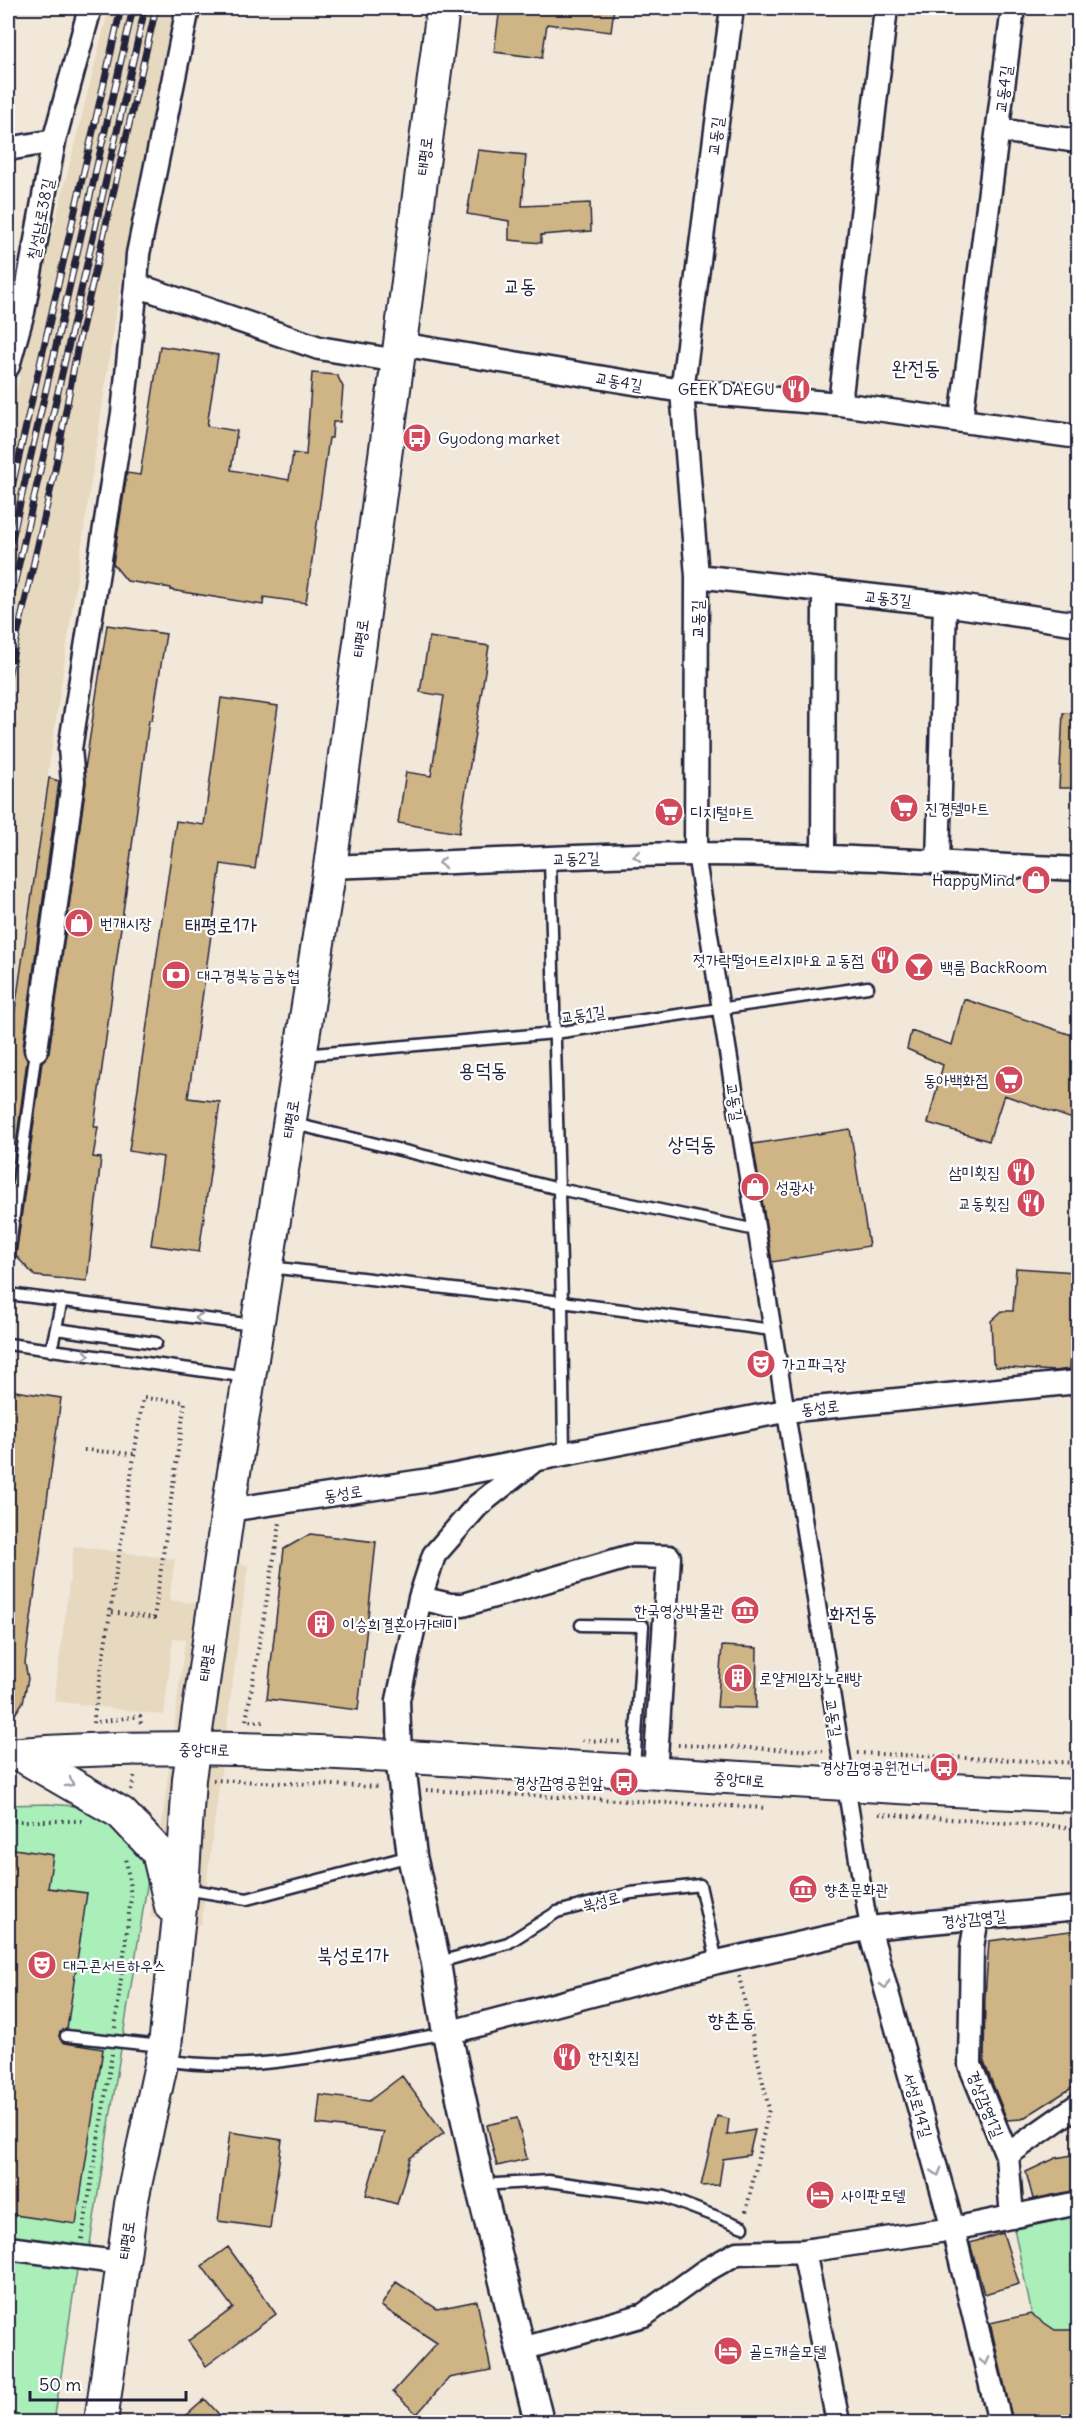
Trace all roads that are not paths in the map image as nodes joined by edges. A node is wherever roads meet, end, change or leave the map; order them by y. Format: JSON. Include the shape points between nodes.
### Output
{"nodes":[{"id":1,"x":90,"y":8,"type":"edge"},
{"id":2,"x":188,"y":8,"type":"edge"},
{"id":3,"x":443,"y":8,"type":"edge"},
{"id":4,"x":732,"y":8,"type":"edge"},
{"id":5,"x":886,"y":8,"type":"edge"},
{"id":6,"x":1013,"y":8,"type":"edge"},
{"id":7,"x":998,"y":130,"type":"junction"},
{"id":8,"x":54,"y":141,"type":"junction"},
{"id":9,"x":1078,"y":141,"type":"edge"},
{"id":10,"x":8,"y":149,"type":"edge"},
{"id":11,"x":136,"y":285,"type":"junction"},
{"id":12,"x":399,"y":353,"type":"junction"},
{"id":13,"x":8,"y":366,"type":"edge"},
{"id":14,"x":682,"y":391,"type":"junction"},
{"id":15,"x":840,"y":404,"type":"junction"},
{"id":16,"x":961,"y":420,"type":"junction"},
{"id":17,"x":1078,"y":437,"type":"edge"},
{"id":18,"x":697,"y":576,"type":"junction"},
{"id":19,"x":824,"y":591,"type":"junction"},
{"id":20,"x":945,"y":604,"type":"junction"},
{"id":21,"x":1078,"y":624,"type":"edge"},
{"id":22,"x":696,"y":854,"type":"junction"},
{"id":23,"x":823,"y":856,"type":"junction"},
{"id":24,"x":550,"y":859,"type":"junction"},
{"id":25,"x":938,"y":864,"type":"junction"},
{"id":26,"x":330,"y":867,"type":"junction"},
{"id":27,"x":1078,"y":869,"type":"edge"},
{"id":28,"x":868,"y":987,"type":"dead end"},
{"id":29,"x":720,"y":1010,"type":"junction"},
{"id":30,"x":555,"y":1033,"type":"junction"},
{"id":31,"x":36,"y":1050,"type":"joint"},
{"id":32,"x":300,"y":1055,"type":"junction"},
{"id":33,"x":289,"y":1122,"type":"junction"},
{"id":34,"x":559,"y":1189,"type":"junction"},
{"id":35,"x":756,"y":1230,"type":"junction"},
{"id":36,"x":8,"y":1260,"type":"edge"},
{"id":37,"x":266,"y":1267,"type":"junction"},
{"id":38,"x":8,"y":1293,"type":"edge"},
{"id":39,"x":62,"y":1300,"type":"junction"},
{"id":40,"x":562,"y":1302,"type":"junction"},
{"id":41,"x":257,"y":1325,"type":"junction"},
{"id":42,"x":56,"y":1329,"type":"junction"},
{"id":43,"x":772,"y":1330,"type":"junction"},
{"id":44,"x":156,"y":1343,"type":"dead end"},
{"id":45,"x":8,"y":1344,"type":"edge"},
{"id":46,"x":51,"y":1351,"type":"junction"},
{"id":47,"x":249,"y":1377,"type":"junction"},
{"id":48,"x":1078,"y":1382,"type":"edge"},
{"id":49,"x":785,"y":1411,"type":"junction"},
{"id":50,"x":564,"y":1455,"type":"junction"},
{"id":51,"x":534,"y":1460,"type":"junction"},
{"id":52,"x":228,"y":1510,"type":"junction"},
{"id":53,"x":420,"y":1598,"type":"junction"},
{"id":54,"x":581,"y":1625,"type":"dead end"},
{"id":55,"x":194,"y":1747,"type":"junction"},
{"id":56,"x":13,"y":1755,"type":"edge"},
{"id":57,"x":400,"y":1757,"type":"junction"},
{"id":58,"x":645,"y":1758,"type":"junction"},
{"id":59,"x":1078,"y":1796,"type":"edge"},
{"id":60,"x":848,"y":1799,"type":"junction"},
{"id":61,"x":412,"y":1856,"type":"junction"},
{"id":62,"x":182,"y":1889,"type":"junction"},
{"id":63,"x":1078,"y":1908,"type":"edge"},
{"id":64,"x":977,"y":1918,"type":"junction"},
{"id":65,"x":869,"y":1928,"type":"junction"},
{"id":66,"x":178,"y":1934,"type":"junction"},
{"id":67,"x":726,"y":1960,"type":"junction"},
{"id":68,"x":436,"y":1963,"type":"junction"},
{"id":69,"x":447,"y":2033,"type":"junction"},
{"id":70,"x":66,"y":2036,"type":"dead end"},
{"id":71,"x":164,"y":2053,"type":"junction"},
{"id":72,"x":1078,"y":2105,"type":"edge"},
{"id":73,"x":1007,"y":2155,"type":"junction"},
{"id":74,"x":480,"y":2185,"type":"junction"},
{"id":75,"x":1078,"y":2203,"type":"edge"},
{"id":76,"x":1012,"y":2217,"type":"junction"},
{"id":77,"x":743,"y":2227,"type":"road end"},
{"id":78,"x":953,"y":2229,"type":"junction"},
{"id":79,"x":8,"y":2248,"type":"edge"},
{"id":80,"x":804,"y":2252,"type":"junction"},
{"id":81,"x":123,"y":2263,"type":"junction"},
{"id":82,"x":522,"y":2349,"type":"junction"},
{"id":83,"x":101,"y":2422,"type":"edge"},
{"id":84,"x":539,"y":2422,"type":"edge"},
{"id":85,"x":838,"y":2422,"type":"edge"},
{"id":86,"x":1000,"y":2422,"type":"edge"}],
"edges":[{"from":1,"to":8,"type":"street","name":"칠성남로38길"},
{"from":2,"to":11,"type":"street","via":[[138,254]]},
{"from":3,"to":12,"type":"main road","name":"태평로"},
{"from":4,"to":14,"type":"street","name":"교동길"},
{"from":5,"to":15,"type":"street"},
{"from":6,"to":7,"type":"street","name":"교동4길"},
{"from":7,"to":9,"type":"street"},
{"from":7,"to":16,"type":"street","name":"교동4길"},
{"from":8,"to":10,"type":"street"},
{"from":8,"to":13,"type":"street","name":"칠성남로38길","via":[[23,312]]},
{"from":11,"to":12,"type":"street","name":"교동4길","via":[[318,348]]},
{"from":11,"to":31,"type":"street","via":[[123,413],[70,748],[73,781]]},
{"from":12,"to":14,"type":"street","name":"교동4길"},
{"from":12,"to":26,"type":"main road","name":"태평로"},
{"from":14,"to":15,"type":"street","name":"교동4길"},
{"from":14,"to":18,"type":"street","name":"교동길"},
{"from":15,"to":16,"type":"street","name":"교동4길"},
{"from":16,"to":17,"type":"street","name":"교동4길"},
{"from":18,"to":19,"type":"street","name":"교동3길"},
{"from":18,"to":22,"type":"street","name":"교동길"},
{"from":19,"to":20,"type":"street","name":"교동3길"},
{"from":19,"to":23,"type":"street"},
{"from":20,"to":21,"type":"street","name":"교동3길"},
{"from":20,"to":25,"type":"street"},
{"from":22,"to":23,"type":"street","name":"교동2길"},
{"from":22,"to":24,"type":"street","name":"교동2길","one_way":true},
{"from":22,"to":29,"type":"street","name":"교동길"},
{"from":23,"to":25,"type":"street","name":"교동2길"},
{"from":24,"to":26,"type":"street","name":"교동2길","one_way":true},
{"from":24,"to":30,"type":"lane"},
{"from":25,"to":27,"type":"street","name":"교동2길"},
{"from":26,"to":32,"type":"main road","name":"태평로"},
{"from":28,"to":29,"type":"lane","name":"교동1길"},
{"from":29,"to":30,"type":"lane","name":"교동1길"},
{"from":29,"to":35,"type":"street","name":"교동길"},
{"from":30,"to":32,"type":"lane","name":"교동1길"},
{"from":30,"to":34,"type":"lane"},
{"from":31,"to":36,"type":"lane"},
{"from":32,"to":33,"type":"main road","name":"태평로"},
{"from":33,"to":34,"type":"lane"},
{"from":33,"to":37,"type":"main road","name":"태평로"},
{"from":34,"to":35,"type":"lane"},
{"from":34,"to":40,"type":"lane"},
{"from":35,"to":43,"type":"street","name":"교동길"},
{"from":37,"to":40,"type":"lane"},
{"from":37,"to":41,"type":"main road","name":"태평로"},
{"from":38,"to":39,"type":"lane"},
{"from":41,"to":39,"type":"lane","one_way":true},
{"from":39,"to":42,"type":"lane"},
{"from":40,"to":43,"type":"lane"},
{"from":40,"to":50,"type":"lane"},
{"from":41,"to":47,"type":"main road","name":"태평로"},
{"from":42,"to":44,"type":"lane"},
{"from":42,"to":46,"type":"lane"},
{"from":43,"to":49,"type":"street","name":"교동길"},
{"from":45,"to":46,"type":"lane"},
{"from":46,"to":47,"type":"lane","one_way":true},
{"from":47,"to":52,"type":"main road","name":"태평로"},
{"from":48,"to":49,"type":"street","name":"동성로"},
{"from":49,"to":50,"type":"street","name":"동성로"},
{"from":49,"to":60,"type":"street","name":"교동길"},
{"from":50,"to":51,"type":"street","name":"동성로"},
{"from":51,"to":52,"type":"street","name":"동성로"},
{"from":51,"to":53,"type":"street","via":[[477,1506],[434,1555]]},
{"from":52,"to":55,"type":"main road","name":"태평로"},
{"from":53,"to":57,"type":"street","via":[[398,1700]]},
{"from":53,"to":58,"type":"street","via":[[463,1605],[631,1556],[669,1557]]},
{"from":54,"to":58,"type":"lane","via":[[643,1626]]},
{"from":55,"to":56,"type":"main road","name":"중앙대로"},
{"from":55,"to":57,"type":"main road","name":"중앙대로"},
{"from":55,"to":62,"type":"main road","name":"태평로"},
{"from":56,"to":66,"type":"main road","one_way":true,"via":[[117,1809],[158,1852]]},
{"from":57,"to":58,"type":"main road","name":"중앙대로"},
{"from":57,"to":61,"type":"street"},
{"from":58,"to":60,"type":"main road","name":"중앙대로"},
{"from":59,"to":60,"type":"main road","name":"중앙대로"},
{"from":60,"to":65,"type":"street","name":"서성로14길"},
{"from":61,"to":62,"type":"lane","via":[[247,1899]]},
{"from":61,"to":68,"type":"street"},
{"from":62,"to":66,"type":"main road","name":"태평로"},
{"from":63,"to":64,"type":"street","name":"경상감영길"},
{"from":64,"to":65,"type":"street","name":"경상감영길"},
{"from":64,"to":73,"type":"street","name":"경상감영1길","via":[[972,1947],[970,2065]]},
{"from":65,"to":67,"type":"street"},
{"from":65,"to":78,"type":"street","name":"서성로14길","one_way":true},
{"from":66,"to":71,"type":"main road","name":"태평로"},
{"from":67,"to":68,"type":"lane","name":"북성로","via":[[700,1885],[631,1893],[557,1912],[508,1943]]},
{"from":67,"to":69,"type":"street"},
{"from":68,"to":69,"type":"street"},
{"from":69,"to":71,"type":"lane","via":[[256,2065],[188,2064]]},
{"from":69,"to":74,"type":"street"},
{"from":70,"to":71,"type":"lane","via":[[114,2041]]},
{"from":71,"to":81,"type":"main road","name":"태평로","via":[[131,2204]]},
{"from":72,"to":73,"type":"street"},
{"from":73,"to":76,"type":"street","name":"경상감영1길"},
{"from":74,"to":77,"type":"lane","via":[[548,2181],[665,2197]]},
{"from":74,"to":82,"type":"street"},
{"from":75,"to":76,"type":"street"},
{"from":76,"to":78,"type":"street"},
{"from":78,"to":80,"type":"street"},
{"from":78,"to":86,"type":"street","name":"서성로14길","one_way":true},
{"from":79,"to":81,"type":"street"},
{"from":80,"to":82,"type":"street","via":[[737,2253],[644,2315]]},
{"from":80,"to":85,"type":"street"},
{"from":81,"to":83,"type":"main road","name":"태평로"},
{"from":82,"to":84,"type":"street"}]}
